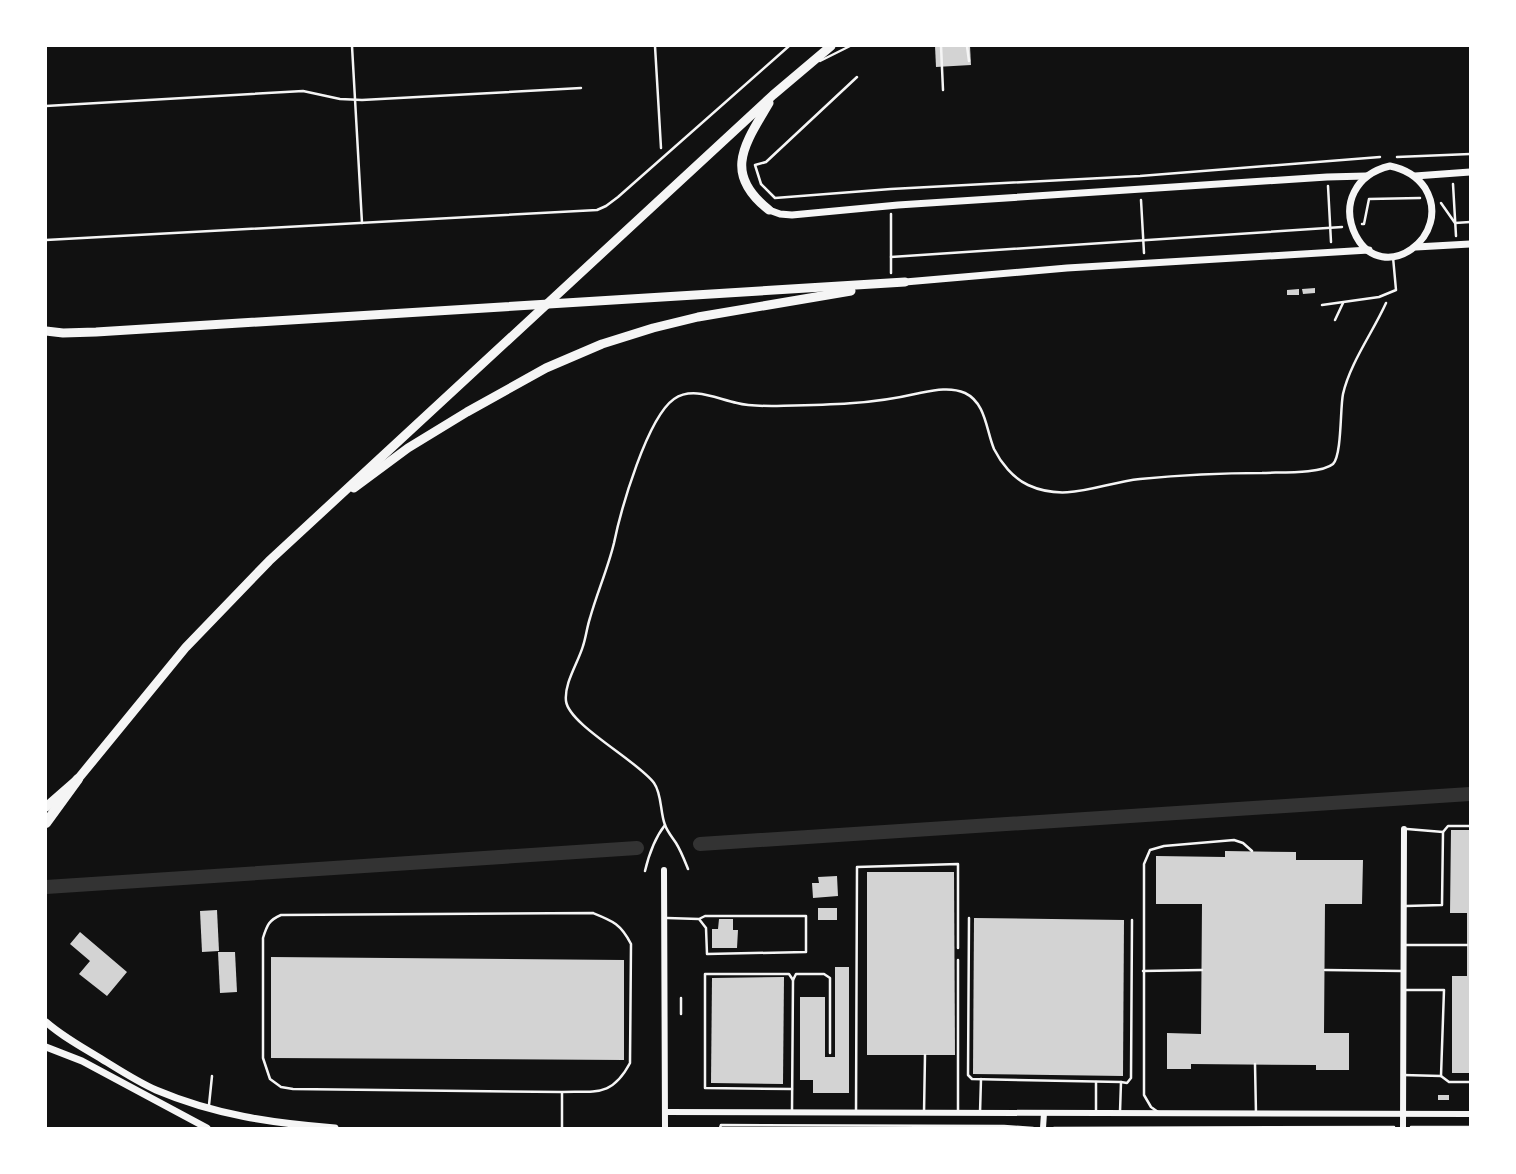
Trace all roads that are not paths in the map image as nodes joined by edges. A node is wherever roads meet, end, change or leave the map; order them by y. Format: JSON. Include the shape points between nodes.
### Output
{"nodes":[{"id":1,"x":352,"y":46,"type":"edge"},
{"id":2,"x":789,"y":46,"type":"edge"},
{"id":3,"x":831,"y":46,"type":"edge"},
{"id":4,"x":850,"y":46,"type":"edge"},
{"id":5,"x":941,"y":46,"type":"edge"},
{"id":6,"x":967,"y":46,"type":"edge"},
{"id":7,"x":968,"y":61,"type":"dead end"},
{"id":8,"x":807,"y":67,"type":"junction"},
{"id":9,"x":581,"y":88,"type":"dead end"},
{"id":10,"x":943,"y":90,"type":"dead end"},
{"id":11,"x":774,"y":95,"type":"junction"},
{"id":12,"x":355,"y":100,"type":"junction"},
{"id":13,"x":46,"y":106,"type":"edge"},
{"id":14,"x":1471,"y":172,"type":"edge"},
{"id":15,"x":1366,"y":176,"type":"junction"},
{"id":16,"x":1415,"y":176,"type":"junction"},
{"id":17,"x":769,"y":210,"type":"joint"},
{"id":18,"x":362,"y":223,"type":"junction"},
{"id":19,"x":46,"y":240,"type":"edge"},
{"id":20,"x":1471,"y":244,"type":"edge"},
{"id":21,"x":1416,"y":247,"type":"junction"},
{"id":22,"x":1369,"y":250,"type":"junction"},
{"id":23,"x":1393,"y":257,"type":"junction"},
{"id":24,"x":905,"y":282,"type":"junction"},
{"id":25,"x":1343,"y":303,"type":"junction"},
{"id":26,"x":1322,"y":305,"type":"dead end"},
{"id":27,"x":1335,"y":320,"type":"dead end"},
{"id":28,"x":46,"y":331,"type":"edge"},
{"id":29,"x":321,"y":512,"type":"junction"},
{"id":30,"x":78,"y":779,"type":"junction"},
{"id":31,"x":46,"y":807,"type":"edge"},
{"id":32,"x":46,"y":823,"type":"edge"},
{"id":33,"x":1471,"y":827,"type":"edge"},
{"id":34,"x":1404,"y":829,"type":"joint"},
{"id":35,"x":1443,"y":832,"type":"junction"},
{"id":36,"x":1252,"y":851,"type":"dead end"},
{"id":37,"x":663,"y":870,"type":"dead end"},
{"id":38,"x":1404,"y":906,"type":"junction"},
{"id":39,"x":664,"y":918,"type":"junction"},
{"id":40,"x":969,"y":918,"type":"dead end"},
{"id":41,"x":699,"y":919,"type":"junction"},
{"id":42,"x":1132,"y":920,"type":"dead end"},
{"id":43,"x":1404,"y":945,"type":"junction"},
{"id":44,"x":1467,"y":945,"type":"dead end"},
{"id":45,"x":958,"y":948,"type":"dead end"},
{"id":46,"x":958,"y":960,"type":"dead end"},
{"id":47,"x":1202,"y":970,"type":"dead end"},
{"id":48,"x":1325,"y":970,"type":"dead end"},
{"id":49,"x":1143,"y":971,"type":"junction"},
{"id":50,"x":1404,"y":971,"type":"junction"},
{"id":51,"x":793,"y":980,"type":"junction"},
{"id":52,"x":1404,"y":990,"type":"junction"},
{"id":53,"x":46,"y":1022,"type":"edge"},
{"id":54,"x":46,"y":1047,"type":"edge"},
{"id":55,"x":830,"y":1053,"type":"dead end"},
{"id":56,"x":925,"y":1055,"type":"dead end"},
{"id":57,"x":1255,"y":1064,"type":"dead end"},
{"id":58,"x":1403,"y":1075,"type":"junction"},
{"id":59,"x":212,"y":1076,"type":"dead end"},
{"id":60,"x":1441,"y":1076,"type":"junction"},
{"id":61,"x":981,"y":1079,"type":"junction"},
{"id":62,"x":1096,"y":1082,"type":"junction"},
{"id":63,"x":1121,"y":1082,"type":"junction"},
{"id":64,"x":1471,"y":1082,"type":"edge"},
{"id":65,"x":792,"y":1089,"type":"junction"},
{"id":66,"x":562,"y":1091,"type":"junction"},
{"id":67,"x":209,"y":1108,"type":"junction"},
{"id":68,"x":665,"y":1112,"type":"junction"},
{"id":69,"x":792,"y":1112,"type":"junction"},
{"id":70,"x":856,"y":1113,"type":"junction"},
{"id":71,"x":925,"y":1113,"type":"junction"},
{"id":72,"x":958,"y":1113,"type":"junction"},
{"id":73,"x":980,"y":1113,"type":"junction"},
{"id":74,"x":1044,"y":1113,"type":"junction"},
{"id":75,"x":1096,"y":1113,"type":"junction"},
{"id":76,"x":1120,"y":1113,"type":"junction"},
{"id":77,"x":1161,"y":1114,"type":"junction"},
{"id":78,"x":1256,"y":1114,"type":"junction"},
{"id":79,"x":1403,"y":1114,"type":"junction"},
{"id":80,"x":1471,"y":1114,"type":"edge"},
{"id":81,"x":1044,"y":1128,"type":"edge"},
{"id":82,"x":1403,"y":1128,"type":"edge"},
{"id":83,"x":207,"y":1129,"type":"edge"},
{"id":84,"x":335,"y":1129,"type":"edge"},
{"id":85,"x":562,"y":1129,"type":"edge"},
{"id":86,"x":665,"y":1129,"type":"edge"}],
"edges":[{"from":1,"to":12,"type":"lane"},
{"from":2,"to":18,"type":"lane","via":[[609,204],[597,209]]},
{"from":3,"to":8,"type":"main road"},
{"from":4,"to":8,"type":"lane"},
{"from":5,"to":10,"type":"lane"},
{"from":6,"to":7,"type":"lane"},
{"from":8,"to":11,"type":"main road"},
{"from":9,"to":12,"type":"lane"},
{"from":11,"to":17,"type":"main road","via":[[747,139],[742,162],[748,191]]},
{"from":11,"to":29,"type":"main road"},
{"from":12,"to":13,"type":"lane","via":[[303,92]]},
{"from":12,"to":18,"type":"lane"},
{"from":14,"to":16,"type":"street"},
{"from":15,"to":16,"type":"street","via":[[1390,166]]},
{"from":15,"to":17,"type":"street","via":[[792,215]]},
{"from":15,"to":22,"type":"street","via":[[1356,186],[1350,212],[1351,226]]},
{"from":16,"to":21,"type":"street","via":[[1430,197],[1432,211]]},
{"from":18,"to":19,"type":"lane"},
{"from":20,"to":21,"type":"street"},
{"from":21,"to":23,"type":"street"},
{"from":22,"to":23,"type":"street"},
{"from":22,"to":24,"type":"street"},
{"from":23,"to":25,"type":"lane","via":[[1396,290]]},
{"from":24,"to":28,"type":"main road","via":[[96,332]]},
{"from":24,"to":29,"type":"main road","via":[[698,317],[602,344],[546,368],[467,412],[408,448]]},
{"from":25,"to":26,"type":"lane"},
{"from":25,"to":27,"type":"lane"},
{"from":29,"to":30,"type":"main road","via":[[186,646]]},
{"from":30,"to":31,"type":"main road"},
{"from":30,"to":32,"type":"highway"},
{"from":33,"to":35,"type":"lane","via":[[1448,826]]},
{"from":34,"to":35,"type":"lane"},
{"from":34,"to":38,"type":"street"},
{"from":35,"to":38,"type":"lane","via":[[1442,905]]},
{"from":36,"to":49,"type":"lane","via":[[1234,840],[1150,850],[1144,864]]},
{"from":37,"to":39,"type":"street"},
{"from":38,"to":43,"type":"street"},
{"from":39,"to":41,"type":"lane"},
{"from":39,"to":68,"type":"street"},
{"from":40,"to":61,"type":"lane","via":[[968,1075]]},
{"from":41,"to":41,"type":"lane","via":[[706,928],[707,954],[806,952],[806,916]]},
{"from":42,"to":63,"type":"lane","via":[[1131,1078]]},
{"from":43,"to":44,"type":"lane"},
{"from":43,"to":50,"type":"street"},
{"from":45,"to":70,"type":"lane","via":[[958,864],[857,867]]},
{"from":46,"to":72,"type":"lane"},
{"from":47,"to":49,"type":"lane"},
{"from":48,"to":50,"type":"lane"},
{"from":49,"to":77,"type":"lane","via":[[1144,1095]]},
{"from":50,"to":52,"type":"street"},
{"from":51,"to":55,"type":"lane","via":[[796,974],[830,978]]},
{"from":51,"to":65,"type":"lane"},
{"from":51,"to":65,"type":"lane","via":[[789,974],[705,974],[705,1088]]},
{"from":52,"to":58,"type":"street"},
{"from":52,"to":60,"type":"lane","via":[[1444,990]]},
{"from":53,"to":67,"type":"street","via":[[131,1077]]},
{"from":54,"to":83,"type":"street"},
{"from":56,"to":71,"type":"lane"},
{"from":57,"to":78,"type":"lane"},
{"from":58,"to":60,"type":"lane"},
{"from":58,"to":79,"type":"street"},
{"from":59,"to":67,"type":"lane"},
{"from":60,"to":64,"type":"lane","via":[[1449,1082]]},
{"from":61,"to":62,"type":"lane"},
{"from":61,"to":73,"type":"lane"},
{"from":62,"to":63,"type":"lane"},
{"from":62,"to":75,"type":"lane"},
{"from":63,"to":76,"type":"lane"},
{"from":65,"to":69,"type":"lane"},
{"from":66,"to":66,"type":"lane","via":[[613,1086],[630,1063],[631,944],[624,929],[611,920],[593,913],[281,915],[267,926],[263,938],[263,1058],[270,1079],[281,1087]]},
{"from":66,"to":85,"type":"lane"},
{"from":67,"to":84,"type":"street","via":[[252,1119]]},
{"from":68,"to":69,"type":"street"},
{"from":68,"to":86,"type":"street"},
{"from":69,"to":70,"type":"street"},
{"from":70,"to":71,"type":"street"},
{"from":71,"to":72,"type":"street"},
{"from":72,"to":73,"type":"street"},
{"from":73,"to":74,"type":"street"},
{"from":74,"to":75,"type":"street"},
{"from":74,"to":81,"type":"street"},
{"from":75,"to":76,"type":"street"},
{"from":76,"to":77,"type":"street"},
{"from":77,"to":78,"type":"street"},
{"from":78,"to":79,"type":"street"},
{"from":79,"to":80,"type":"street"},
{"from":79,"to":82,"type":"street"}]}
